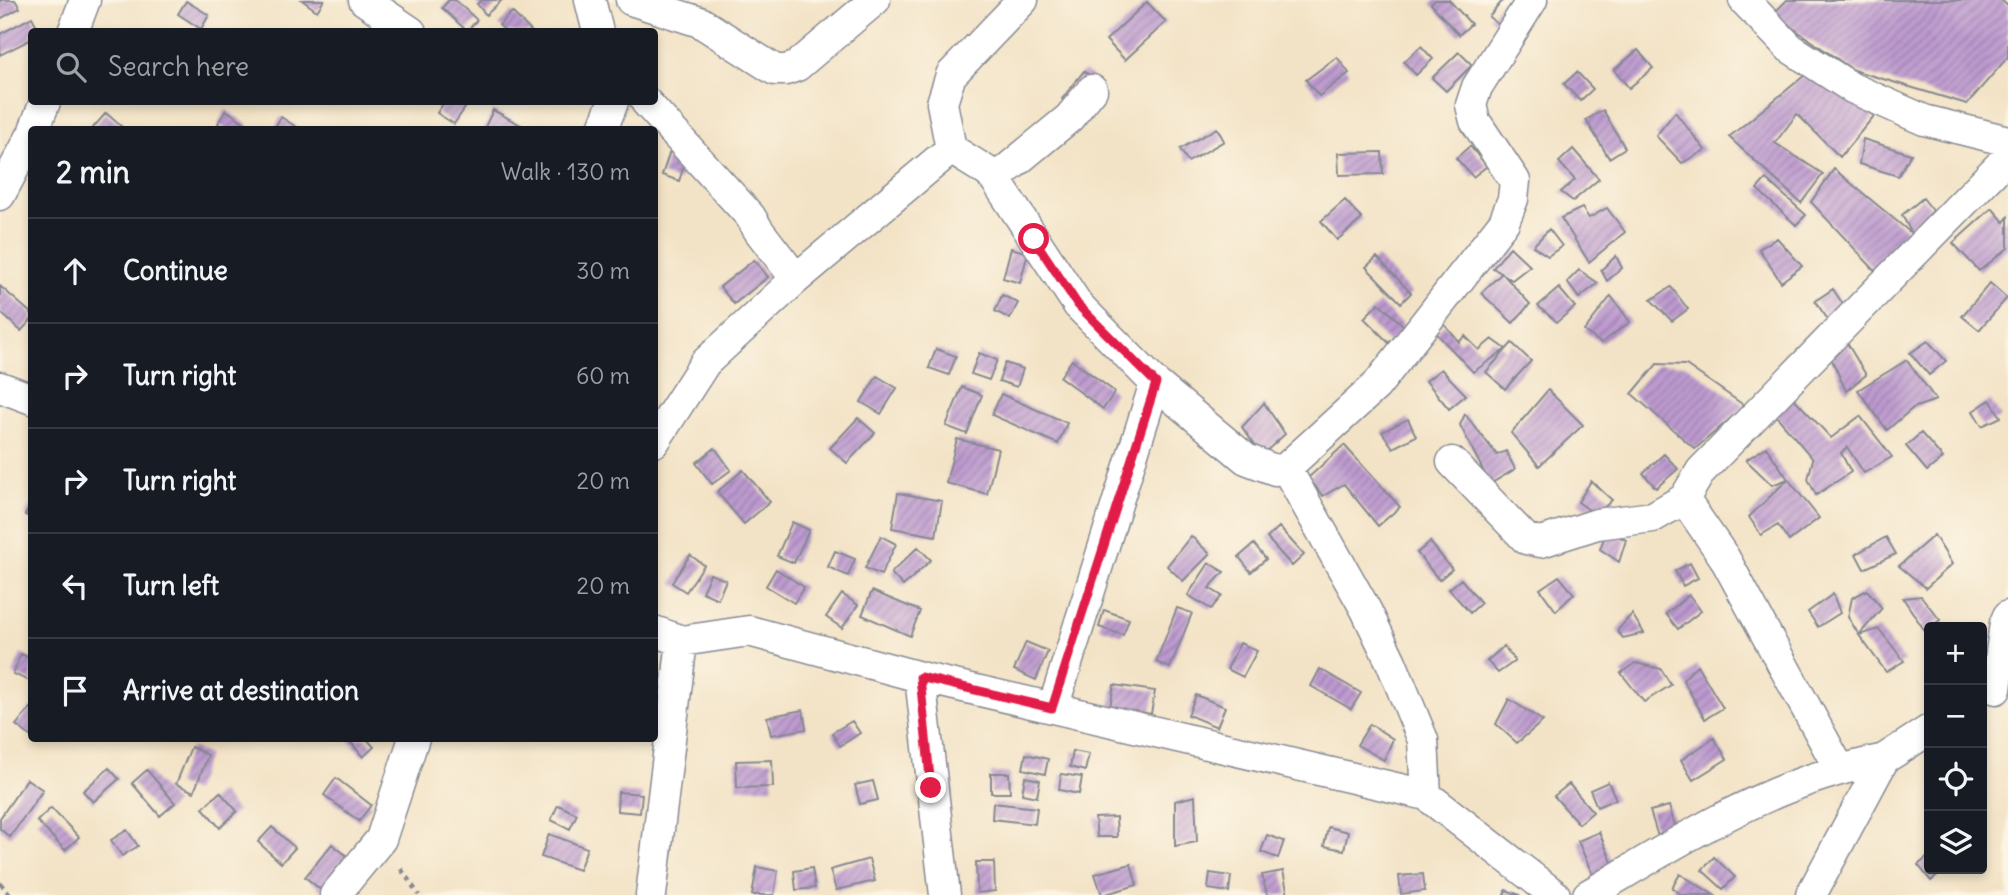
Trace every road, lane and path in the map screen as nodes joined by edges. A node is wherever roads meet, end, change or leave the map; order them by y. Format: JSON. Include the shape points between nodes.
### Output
{"nodes":[{"id":1,"x":85,"y":0,"type":"edge"},
{"id":2,"x":364,"y":0,"type":"edge"},
{"id":3,"x":590,"y":0,"type":"edge"},
{"id":4,"x":631,"y":0,"type":"edge"},
{"id":5,"x":875,"y":0,"type":"edge"},
{"id":6,"x":1023,"y":0,"type":"edge"},
{"id":7,"x":1532,"y":0,"type":"edge"},
{"id":8,"x":1744,"y":0,"type":"edge"},
{"id":9,"x":74,"y":28,"type":"edge"},
{"id":10,"x":405,"y":28,"type":"edge"},
{"id":11,"x":597,"y":28,"type":"edge"},
{"id":12,"x":1092,"y":90,"type":"dead end"},
{"id":13,"x":44,"y":105,"type":"edge"},
{"id":14,"x":612,"y":105,"type":"edge"},
{"id":15,"x":649,"y":105,"type":"edge"},
{"id":16,"x":36,"y":126,"type":"edge"},
{"id":17,"x":604,"y":126,"type":"edge"},
{"id":18,"x":2008,"y":141,"type":"edge"},
{"id":19,"x":28,"y":142,"type":"edge"},
{"id":20,"x":951,"y":149,"type":"junction"},
{"id":21,"x":2008,"y":157,"type":"edge"},
{"id":22,"x":995,"y":179,"type":"junction"},
{"id":23,"x":0,"y":195,"type":"edge"},
{"id":24,"x":796,"y":279,"type":"junction"},
{"id":25,"x":1156,"y":383,"type":"junction"},
{"id":26,"x":0,"y":387,"type":"edge"},
{"id":27,"x":28,"y":398,"type":"edge"},
{"id":28,"x":658,"y":436,"type":"edge"},
{"id":29,"x":1452,"y":462,"type":"dead end"},
{"id":30,"x":1286,"y":468,"type":"junction"},
{"id":31,"x":1684,"y":499,"type":"junction"},
{"id":32,"x":2008,"y":616,"type":"edge"},
{"id":33,"x":658,"y":632,"type":"edge"},
{"id":34,"x":682,"y":641,"type":"junction"},
{"id":35,"x":920,"y":677,"type":"junction"},
{"id":36,"x":1995,"y":690,"type":"edge"},
{"id":37,"x":1052,"y":708,"type":"junction"},
{"id":38,"x":1924,"y":733,"type":"edge"},
{"id":39,"x":413,"y":742,"type":"edge"},
{"id":40,"x":1884,"y":759,"type":"junction"},
{"id":41,"x":1840,"y":770,"type":"junction"},
{"id":42,"x":1426,"y":795,"type":"junction"},
{"id":43,"x":0,"y":883,"type":"edge"},
{"id":44,"x":10,"y":895,"type":"edge"},
{"id":45,"x":335,"y":895,"type":"edge"},
{"id":46,"x":651,"y":895,"type":"edge"},
{"id":47,"x":945,"y":895,"type":"edge"},
{"id":48,"x":1555,"y":895,"type":"edge"},
{"id":49,"x":1588,"y":895,"type":"edge"},
{"id":50,"x":1811,"y":895,"type":"edge"}],
"edges":[{"from":1,"to":9,"type":"street"},
{"from":2,"to":10,"type":"street"},
{"from":3,"to":11,"type":"street"},
{"from":4,"to":5,"type":"street","via":[[701,22],[775,69],[786,70],[797,66]]},
{"from":6,"to":20,"type":"street","via":[[951,75],[942,103]]},
{"from":7,"to":30,"type":"street","via":[[1477,86],[1471,105],[1475,121],[1515,181],[1504,222],[1376,386]]},
{"from":8,"to":18,"type":"street","via":[[1790,48],[1852,88],[1924,120]]},
{"from":12,"to":22,"type":"street","via":[[1069,118]]},
{"from":13,"to":16,"type":"street"},
{"from":14,"to":17,"type":"street"},
{"from":15,"to":24,"type":"street","via":[[750,216]]},
{"from":19,"to":23,"type":"street"},
{"from":20,"to":22,"type":"street"},
{"from":20,"to":24,"type":"street"},
{"from":21,"to":31,"type":"street","via":[[1701,471]]},
{"from":22,"to":25,"type":"street","via":[[1078,305]]},
{"from":24,"to":28,"type":"street","via":[[705,363]]},
{"from":25,"to":30,"type":"street","via":[[1245,459],[1275,470]]},
{"from":25,"to":37,"type":"street"},
{"from":26,"to":27,"type":"street"},
{"from":29,"to":31,"type":"street","via":[[1526,539],[1541,542],[1597,524],[1653,517]]},
{"from":30,"to":42,"type":"street","via":[[1391,662],[1423,740]]},
{"from":31,"to":41,"type":"street","via":[[1724,557]]},
{"from":32,"to":36,"type":"street"},
{"from":33,"to":34,"type":"street"},
{"from":34,"to":35,"type":"street","via":[[749,631]]},
{"from":34,"to":46,"type":"street"},
{"from":35,"to":37,"type":"street"},
{"from":35,"to":47,"type":"street"},
{"from":37,"to":42,"type":"street"},
{"from":38,"to":40,"type":"street"},
{"from":39,"to":45,"type":"street","via":[[381,839]]},
{"from":40,"to":41,"type":"street"},
{"from":40,"to":50,"type":"street"},
{"from":41,"to":49,"type":"street","via":[[1754,802]]},
{"from":42,"to":48,"type":"street"},
{"from":43,"to":44,"type":"path"}]}
